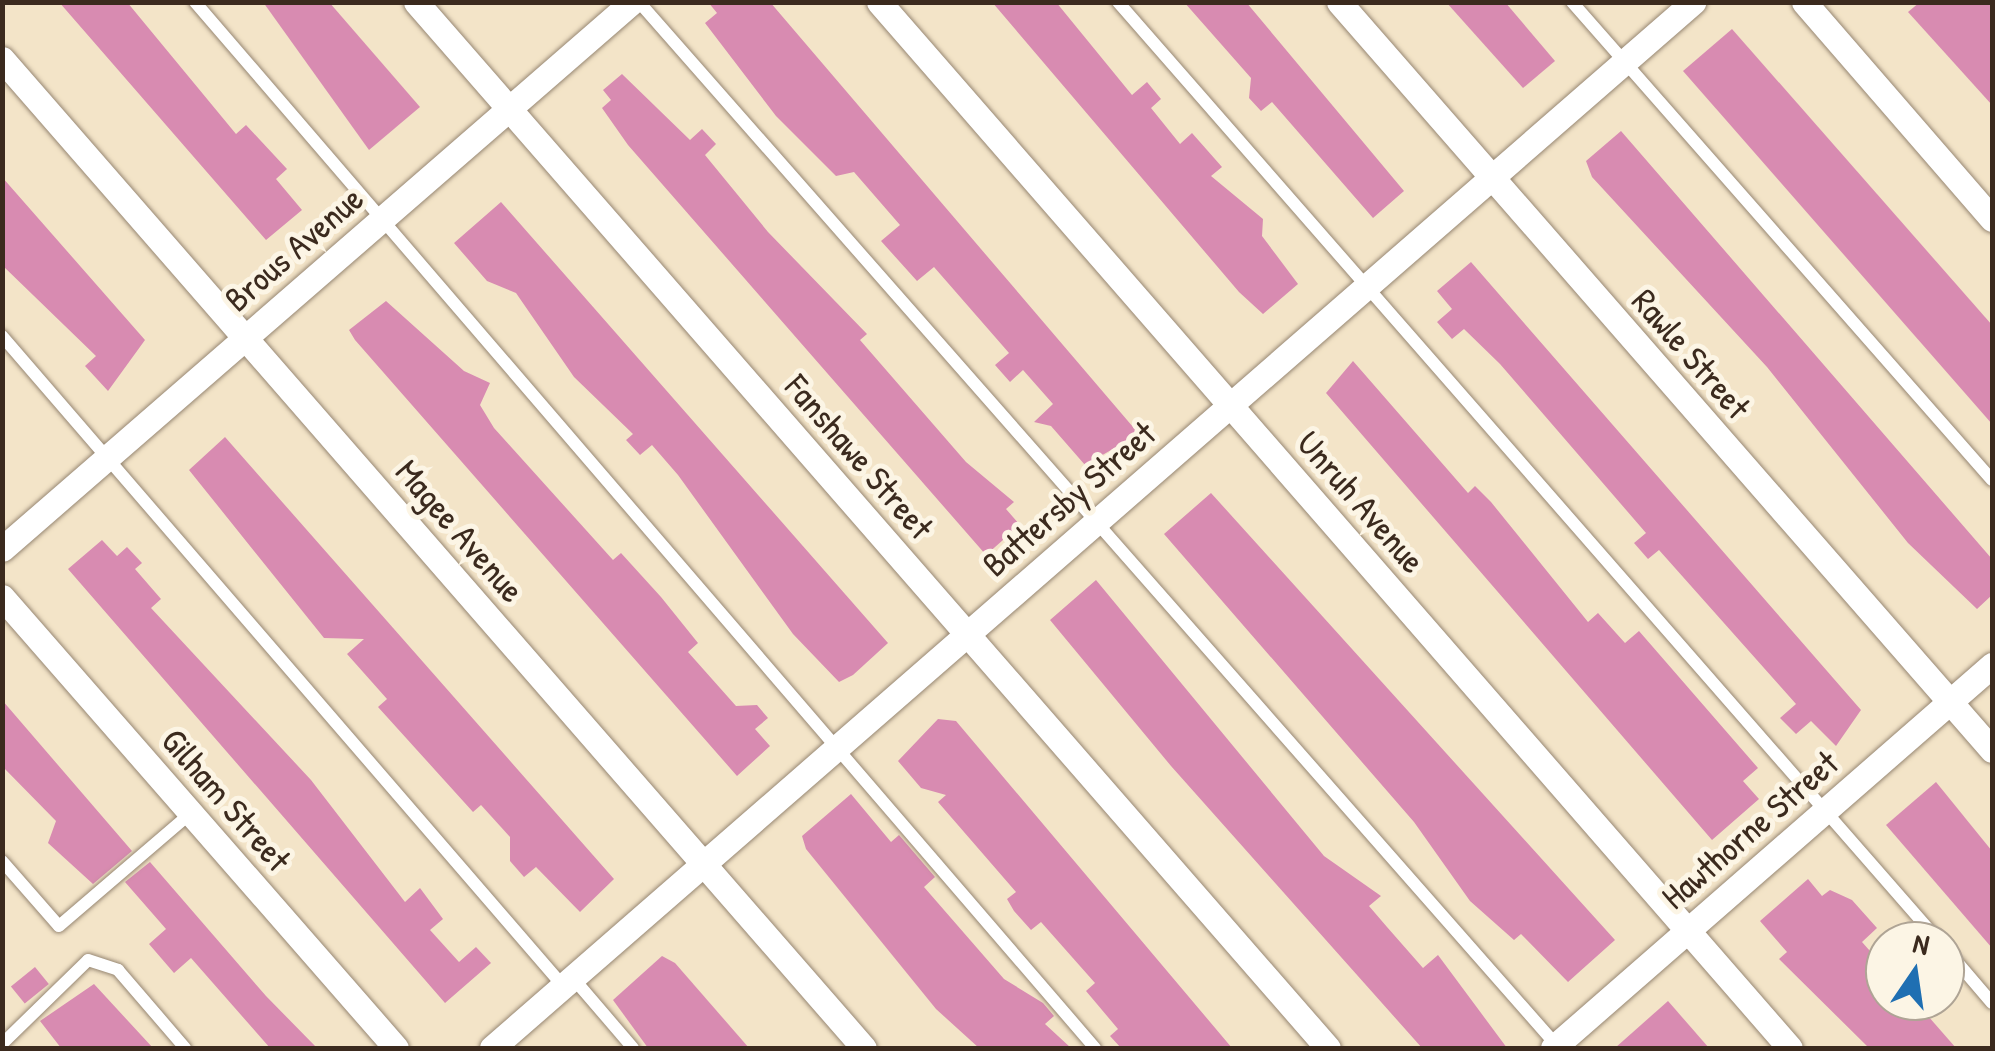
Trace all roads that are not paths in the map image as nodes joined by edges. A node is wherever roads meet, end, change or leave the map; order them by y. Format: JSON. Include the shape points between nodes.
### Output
{"nodes":[{"id":1,"x":195,"y":2,"type":"edge"},
{"id":2,"x":416,"y":2,"type":"edge"},
{"id":3,"x":636,"y":2,"type":"edge"},
{"id":4,"x":879,"y":2,"type":"edge"},
{"id":5,"x":1118,"y":2,"type":"edge"},
{"id":6,"x":1340,"y":2,"type":"edge"},
{"id":7,"x":1572,"y":2,"type":"edge"},
{"id":8,"x":1693,"y":2,"type":"edge"},
{"id":9,"x":1804,"y":2,"type":"edge"},
{"id":10,"x":2,"y":59,"type":"edge"},
{"id":11,"x":1624,"y":62,"type":"junction"},
{"id":12,"x":509,"y":108,"type":"junction"},
{"id":13,"x":1490,"y":179,"type":"junction"},
{"id":14,"x":384,"y":218,"type":"junction"},
{"id":15,"x":1992,"y":219,"type":"edge"},
{"id":16,"x":1364,"y":289,"type":"junction"},
{"id":17,"x":2,"y":336,"type":"edge"},
{"id":18,"x":246,"y":338,"type":"junction"},
{"id":19,"x":1230,"y":406,"type":"junction"},
{"id":20,"x":108,"y":458,"type":"junction"},
{"id":21,"x":1992,"y":480,"type":"edge"},
{"id":22,"x":1093,"y":526,"type":"junction"},
{"id":23,"x":2,"y":549,"type":"edge"},
{"id":24,"x":2,"y":597,"type":"edge"},
{"id":25,"x":967,"y":634,"type":"junction"},
{"id":26,"x":1992,"y":665,"type":"edge"},
{"id":27,"x":1951,"y":702,"type":"junction"},
{"id":28,"x":838,"y":747,"type":"junction"},
{"id":29,"x":1992,"y":750,"type":"edge"},
{"id":30,"x":1826,"y":810,"type":"junction"},
{"id":31,"x":191,"y":813,"type":"junction"},
{"id":32,"x":2,"y":862,"type":"edge"},
{"id":33,"x":704,"y":864,"type":"junction"},
{"id":34,"x":1922,"y":921,"type":"edge"},
{"id":35,"x":1688,"y":931,"type":"junction"},
{"id":36,"x":1965,"y":971,"type":"edge"},
{"id":37,"x":568,"y":982,"type":"junction"},
{"id":38,"x":1992,"y":1003,"type":"edge"},
{"id":39,"x":2,"y":1044,"type":"edge"},
{"id":40,"x":1557,"y":1047,"type":"edge"},
{"id":41,"x":185,"y":1048,"type":"edge"},
{"id":42,"x":396,"y":1048,"type":"edge"},
{"id":43,"x":492,"y":1048,"type":"edge"},
{"id":44,"x":633,"y":1048,"type":"edge"},
{"id":45,"x":864,"y":1048,"type":"edge"},
{"id":46,"x":1095,"y":1048,"type":"edge"},
{"id":47,"x":1328,"y":1048,"type":"edge"},
{"id":48,"x":1790,"y":1048,"type":"edge"}],
"edges":[{"from":1,"to":14,"type":"lane"},
{"from":2,"to":12,"type":"street","name":"Fanshawe Street"},
{"from":3,"to":12,"type":"street","name":"Brous Avenue"},
{"from":3,"to":22,"type":"lane"},
{"from":4,"to":19,"type":"street","name":"Unruh Avenue"},
{"from":5,"to":16,"type":"lane"},
{"from":6,"to":13,"type":"street","name":"Rawle Street"},
{"from":7,"to":11,"type":"lane"},
{"from":8,"to":11,"type":"street","name":"Battersby Street"},
{"from":9,"to":15,"type":"street"},
{"from":10,"to":18,"type":"street","name":"Magee Avenue"},
{"from":11,"to":13,"type":"street","name":"Battersby Street"},
{"from":11,"to":21,"type":"lane"},
{"from":12,"to":14,"type":"street","name":"Brous Avenue"},
{"from":12,"to":25,"type":"street","name":"Fanshawe Street"},
{"from":13,"to":16,"type":"street","name":"Battersby Street"},
{"from":13,"to":27,"type":"street","name":"Rawle Street"},
{"from":14,"to":18,"type":"street","name":"Brous Avenue"},
{"from":14,"to":28,"type":"lane"},
{"from":16,"to":19,"type":"street","name":"Battersby Street"},
{"from":16,"to":30,"type":"lane"},
{"from":17,"to":20,"type":"lane"},
{"from":18,"to":20,"type":"street","name":"Brous Avenue"},
{"from":18,"to":33,"type":"street","name":"Magee Avenue"},
{"from":19,"to":22,"type":"street","name":"Battersby Street"},
{"from":19,"to":35,"type":"street","name":"Unruh Avenue"},
{"from":20,"to":23,"type":"street","name":"Brous Avenue"},
{"from":20,"to":37,"type":"lane"},
{"from":22,"to":25,"type":"street","name":"Battersby Street"},
{"from":22,"to":40,"type":"lane"},
{"from":24,"to":31,"type":"street","name":"Gilham Street"},
{"from":25,"to":28,"type":"street","name":"Battersby Street"},
{"from":25,"to":47,"type":"street","name":"Fanshawe Street"},
{"from":26,"to":27,"type":"street","name":"Hawthorne Street"},
{"from":27,"to":29,"type":"street","name":"Rawle Street"},
{"from":27,"to":30,"type":"street","name":"Hawthorne Street"},
{"from":28,"to":33,"type":"street","name":"Battersby Street"},
{"from":28,"to":46,"type":"lane"},
{"from":30,"to":34,"type":"lane"},
{"from":30,"to":35,"type":"street","name":"Hawthorne Street"},
{"from":31,"to":32,"type":"lane","via":[[58,926]]},
{"from":31,"to":42,"type":"street","name":"Gilham Street"},
{"from":33,"to":37,"type":"street","name":"Battersby Street"},
{"from":33,"to":45,"type":"street","name":"Magee Avenue"},
{"from":35,"to":40,"type":"street","name":"Hawthorne Street"},
{"from":35,"to":48,"type":"street","name":"Unruh Avenue"},
{"from":36,"to":38,"type":"lane"},
{"from":37,"to":43,"type":"street","name":"Battersby Street"},
{"from":37,"to":44,"type":"lane"},
{"from":39,"to":41,"type":"lane","via":[[88,960],[118,970]]}]}
